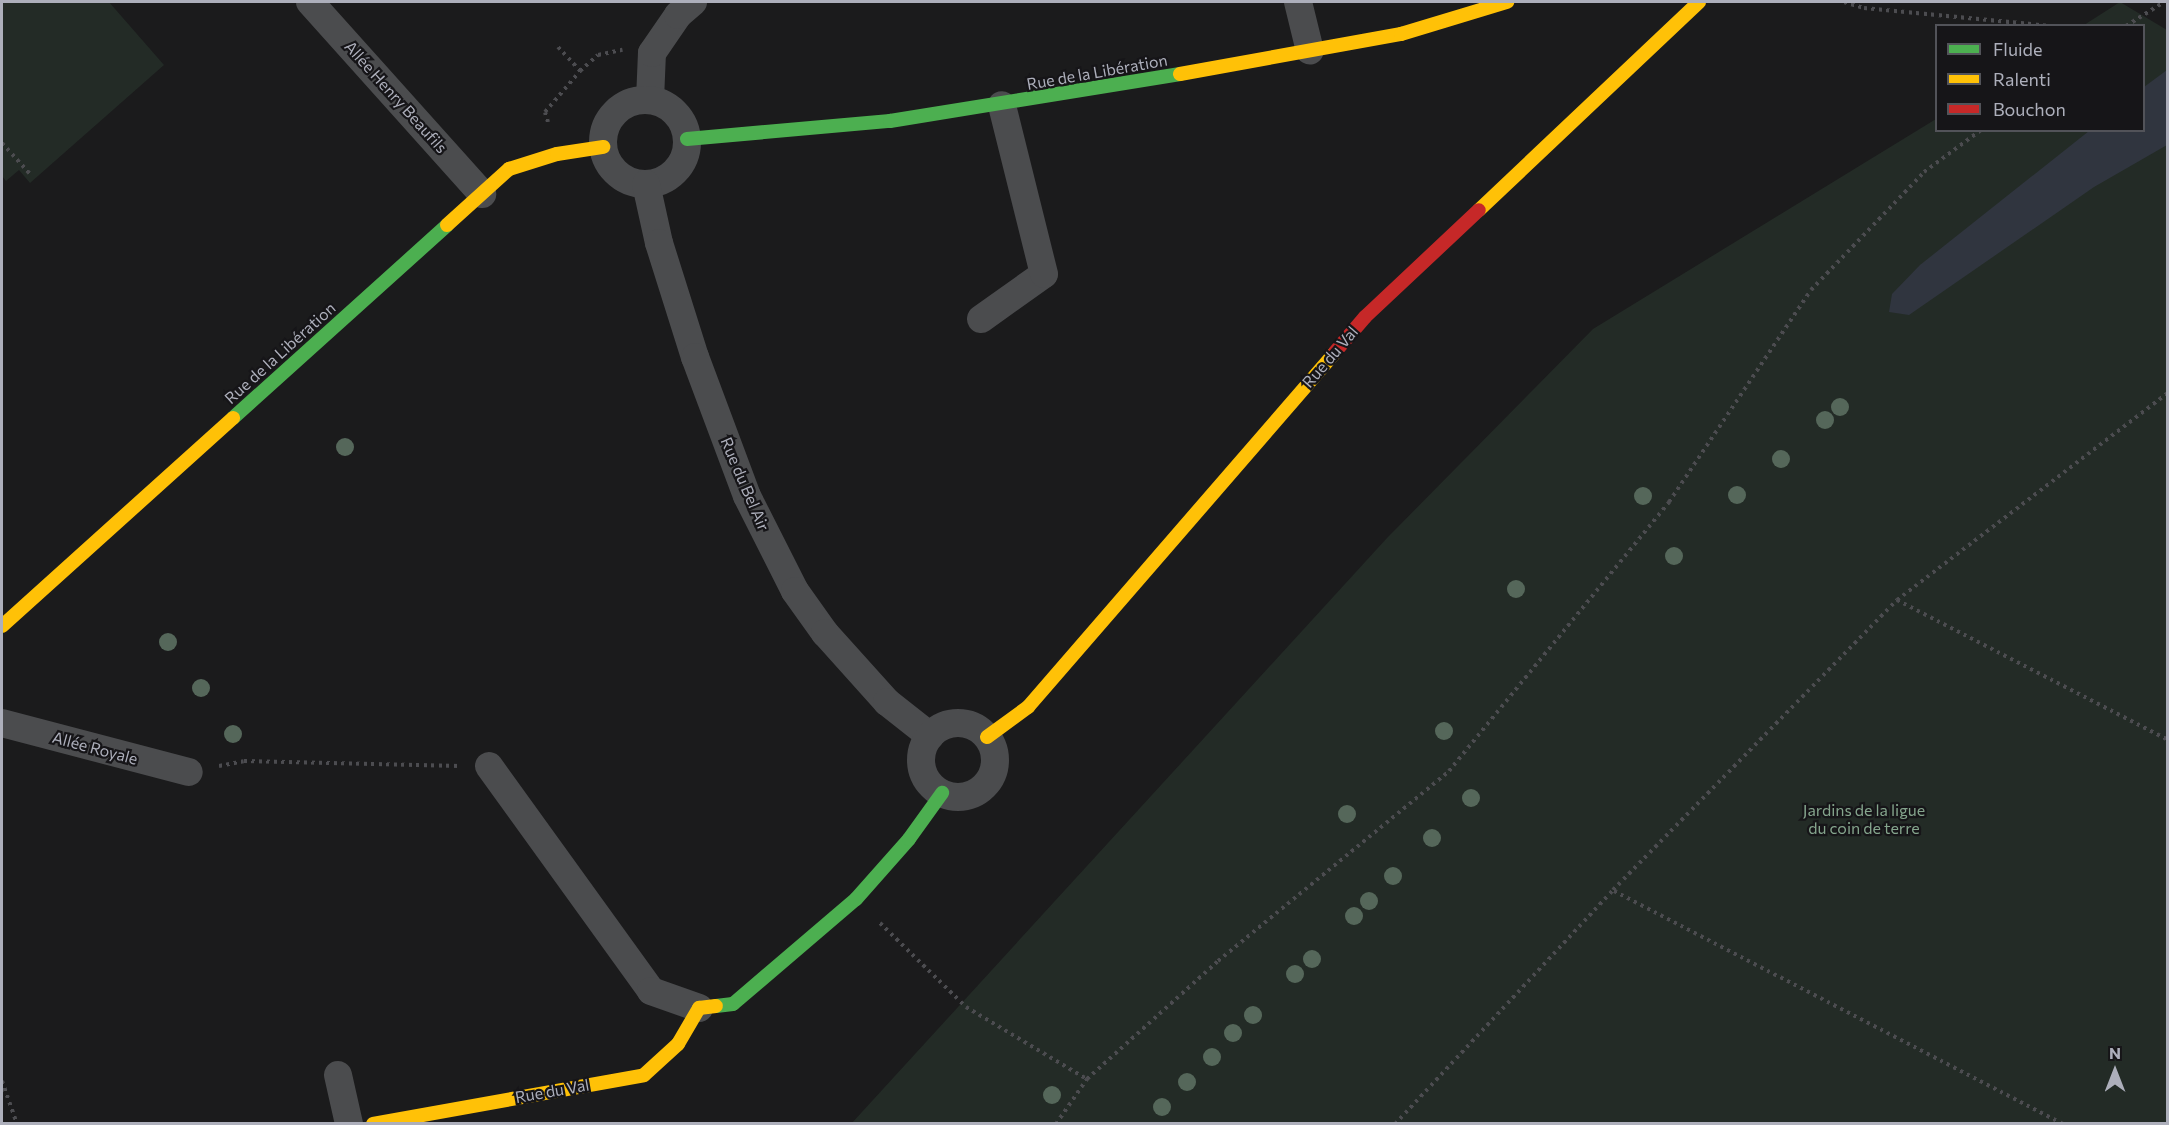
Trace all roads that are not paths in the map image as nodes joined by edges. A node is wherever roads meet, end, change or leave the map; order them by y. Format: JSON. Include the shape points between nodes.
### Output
{"nodes":[{"id":1,"x":310,"y":2,"type":"edge"},
{"id":2,"x":693,"y":2,"type":"edge"},
{"id":3,"x":1298,"y":2,"type":"edge"},
{"id":4,"x":1506,"y":2,"type":"edge"},
{"id":5,"x":1700,"y":2,"type":"edge"},
{"id":6,"x":1310,"y":51,"type":"junction"},
{"id":7,"x":650,"y":100,"type":"junction"},
{"id":8,"x":1002,"y":105,"type":"junction"},
{"id":9,"x":687,"y":139,"type":"junction"},
{"id":10,"x":603,"y":147,"type":"junction"},
{"id":11,"x":646,"y":184,"type":"junction"},
{"id":12,"x":482,"y":194,"type":"junction"},
{"id":13,"x":981,"y":319,"type":"dead end"},
{"id":14,"x":2,"y":626,"type":"edge"},
{"id":15,"x":2,"y":723,"type":"edge"},
{"id":16,"x":930,"y":736,"type":"junction"},
{"id":17,"x":987,"y":737,"type":"junction"},
{"id":18,"x":489,"y":766,"type":"road end"},
{"id":19,"x":189,"y":772,"type":"road end"},
{"id":20,"x":942,"y":793,"type":"junction"},
{"id":21,"x":699,"y":1008,"type":"junction"},
{"id":22,"x":338,"y":1075,"type":"dead end"},
{"id":23,"x":349,"y":1124,"type":"edge"},
{"id":24,"x":373,"y":1124,"type":"edge"}],
"edges":[{"from":1,"to":12,"type":"street","name":"Allée Henry Beaufils"},
{"from":2,"to":7,"type":"street","via":[[678,15],[652,53]]},
{"from":3,"to":6,"type":"street"},
{"from":4,"to":6,"type":"street","name":"Rue de la Libération","via":[[1401,34]]},
{"from":5,"to":17,"type":"street","name":"Rue du Val","via":[[1365,317],[1028,707]]},
{"from":6,"to":8,"type":"street","name":"Rue de la Libération"},
{"from":7,"to":9,"type":"street","via":[[675,113]]},
{"from":7,"to":10,"type":"street","via":[[631,102],[615,112],[603,134]]},
{"from":8,"to":9,"type":"street","name":"Rue de la Libération","via":[[890,121]]},
{"from":8,"to":13,"type":"street","via":[[1044,274]]},
{"from":9,"to":11,"type":"street","via":[[686,153],[671,175]]},
{"from":10,"to":11,"type":"street","via":[[613,170],[633,183]]},
{"from":10,"to":12,"type":"street","name":"Rue de la Libération","via":[[557,154],[509,169]]},
{"from":11,"to":16,"type":"street","name":"Rue du Bel Air","via":[[659,243],[695,357],[747,496],[795,591],[825,633],[887,702]]},
{"from":12,"to":14,"type":"street","name":"Rue de la Libération"},
{"from":15,"to":19,"type":"street","name":"Allée Royale"},
{"from":16,"to":17,"type":"street","via":[[948,724],[959,723],[970,725]]},
{"from":16,"to":20,"type":"street","via":[[924,745],[922,767],[926,778]]},
{"from":17,"to":20,"type":"street","via":[[995,760],[987,783],[966,796]]},
{"from":18,"to":21,"type":"street","via":[[651,991]]},
{"from":20,"to":21,"type":"street","via":[[909,839],[856,899],[733,1004]]},
{"from":21,"to":24,"type":"street","name":"Rue du Val","via":[[678,1044],[644,1075]]},
{"from":22,"to":23,"type":"street"}]}
